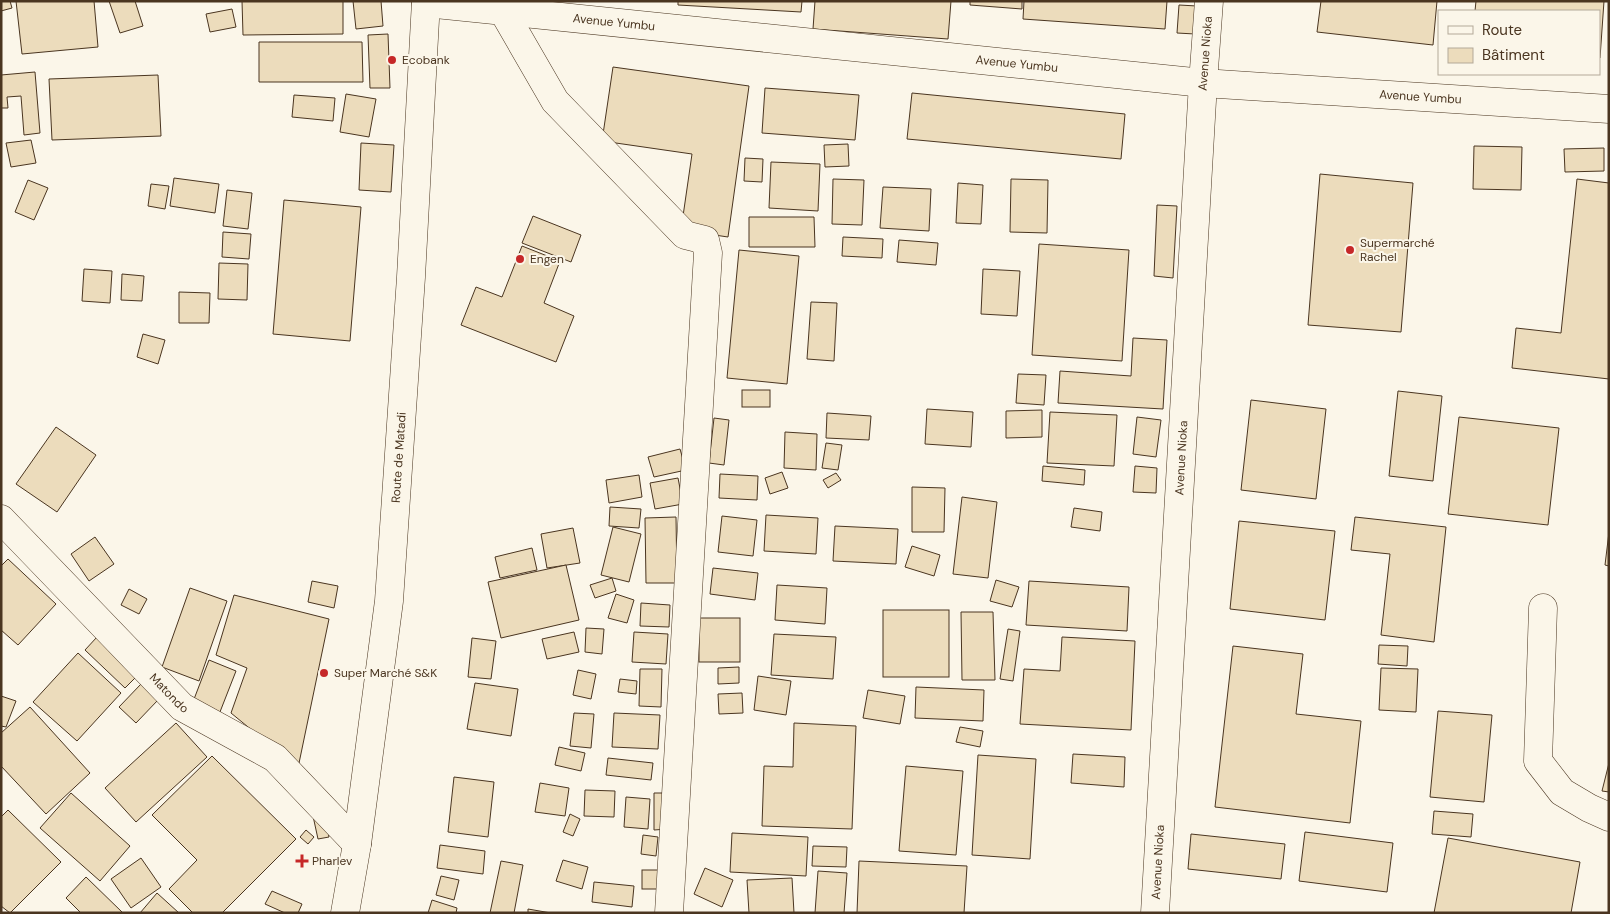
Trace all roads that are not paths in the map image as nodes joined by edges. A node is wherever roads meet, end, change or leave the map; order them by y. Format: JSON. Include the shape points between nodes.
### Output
{"nodes":[{"id":1,"x":1209,"y":1,"type":"edge"},
{"id":2,"x":426,"y":2,"type":"edge"},
{"id":3,"x":503,"y":11,"type":"junction"},
{"id":4,"x":1202,"y":83,"type":"junction"},
{"id":5,"x":1609,"y":109,"type":"edge"},
{"id":6,"x":1,"y":519,"type":"edge"},
{"id":7,"x":1543,"y":608,"type":"dead end"},
{"id":8,"x":1609,"y":817,"type":"edge"},
{"id":9,"x":357,"y":844,"type":"junction"},
{"id":10,"x":345,"y":913,"type":"edge"},
{"id":11,"x":669,"y":913,"type":"edge"},
{"id":12,"x":1155,"y":913,"type":"edge"}],
"edges":[{"from":1,"to":4,"type":"main road","name":"Avenue Nioka"},
{"from":2,"to":3,"type":"main road","name":"Avenue Yumbu"},
{"from":2,"to":9,"type":"main road","name":"Route de Matadi","via":[[389,601]]},
{"from":3,"to":4,"type":"main road","name":"Avenue Yumbu"},
{"from":3,"to":11,"type":"main road","via":[[555,101],[685,236],[705,240],[708,253]]},
{"from":4,"to":5,"type":"main road","name":"Avenue Yumbu"},
{"from":4,"to":12,"type":"main road","name":"Avenue Nioka"},
{"from":6,"to":9,"type":"main road","name":"Matondo","via":[[182,707],[275,758]]},
{"from":7,"to":8,"type":"main road","via":[[1538,762],[1562,792]]},
{"from":9,"to":10,"type":"main road","name":"Route de Matadi"}]}
